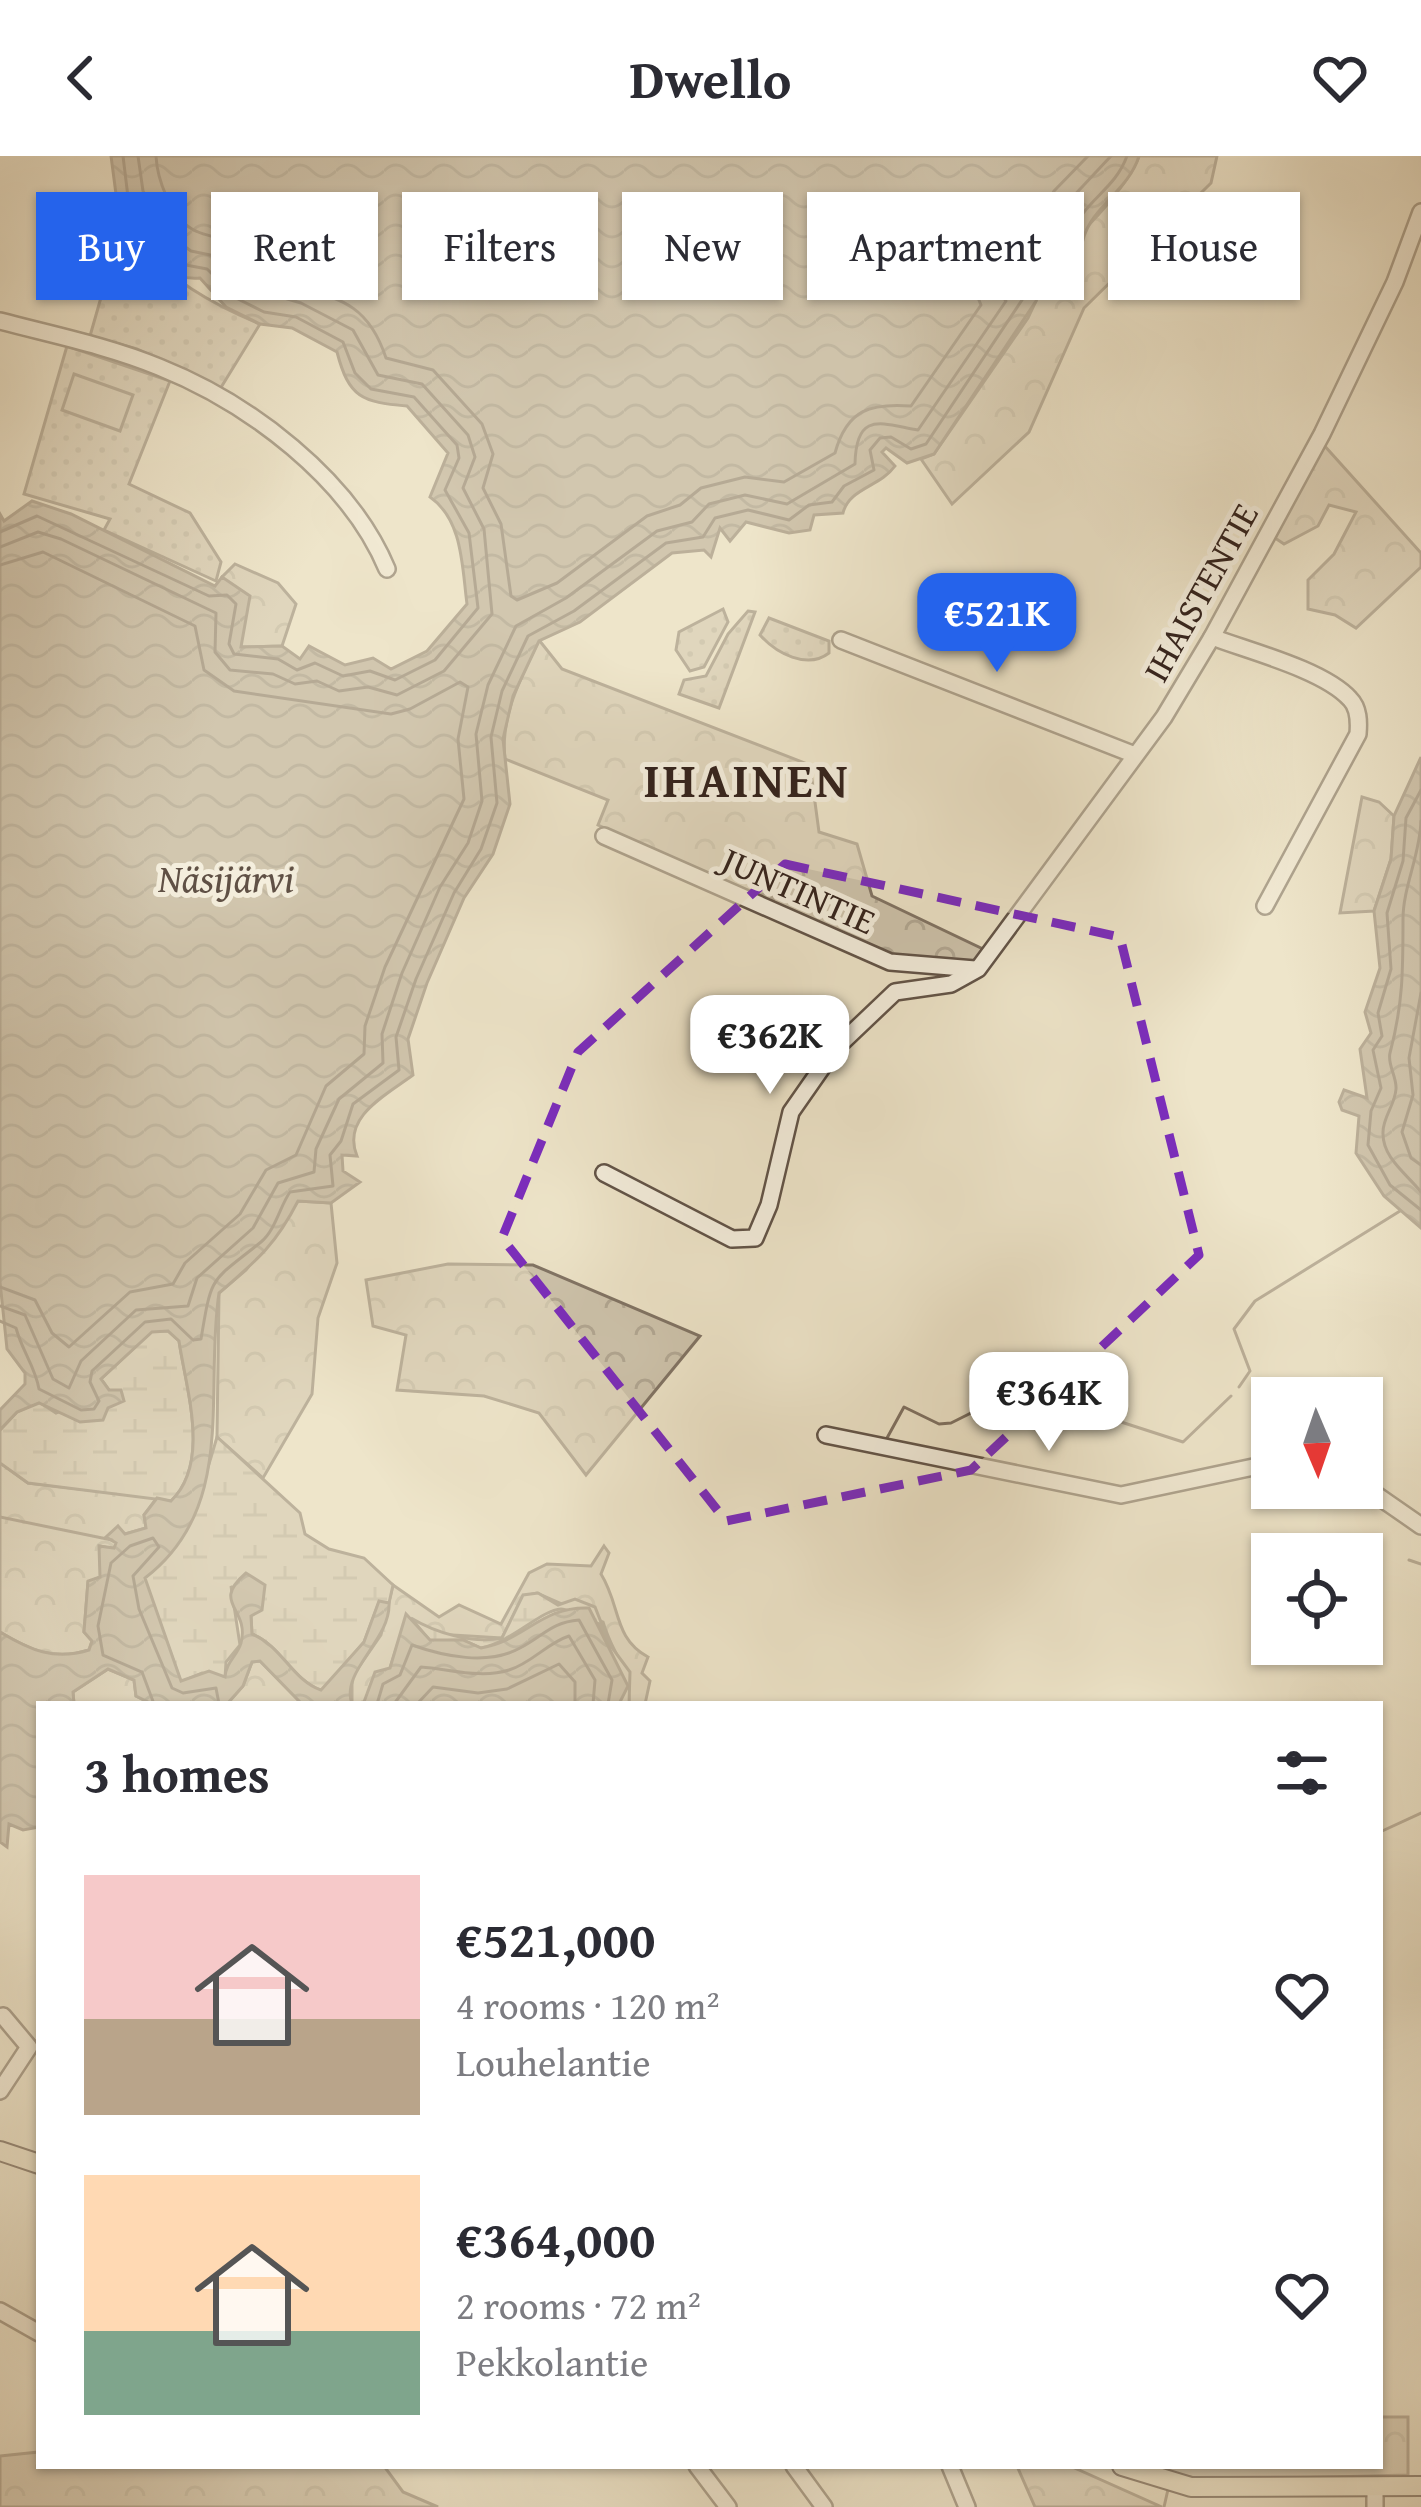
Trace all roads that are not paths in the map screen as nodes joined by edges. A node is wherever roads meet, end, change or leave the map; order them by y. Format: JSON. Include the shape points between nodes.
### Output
{"nodes":[{"id":1,"x":1421,"y":212,"type":"edge"},
{"id":2,"x":0,"y":321,"type":"edge"},
{"id":3,"x":387,"y":569,"type":"dead end"},
{"id":4,"x":1212,"y":637,"type":"junction"},
{"id":5,"x":841,"y":640,"type":"dead end"},
{"id":6,"x":1135,"y":755,"type":"junction"},
{"id":7,"x":604,"y":836,"type":"dead end"},
{"id":8,"x":1265,"y":906,"type":"dead end"},
{"id":9,"x":978,"y":969,"type":"junction"},
{"id":10,"x":604,"y":1173,"type":"dead end"},
{"id":11,"x":826,"y":1435,"type":"dead end"},
{"id":12,"x":1251,"y":1467,"type":"edge"},
{"id":13,"x":1383,"y":1500,"type":"edge"},
{"id":14,"x":1421,"y":1526,"type":"edge"},
{"id":15,"x":4,"y":2015,"type":"dead end"},
{"id":16,"x":0,"y":2091,"type":"edge"},
{"id":17,"x":0,"y":2151,"type":"edge"},
{"id":18,"x":36,"y":2163,"type":"edge"},
{"id":19,"x":0,"y":2311,"type":"edge"},
{"id":20,"x":36,"y":2331,"type":"edge"},
{"id":21,"x":699,"y":2469,"type":"edge"},
{"id":22,"x":796,"y":2469,"type":"edge"},
{"id":23,"x":951,"y":2469,"type":"edge"},
{"id":24,"x":1130,"y":2469,"type":"edge"},
{"id":25,"x":1421,"y":2486,"type":"edge"},
{"id":26,"x":1375,"y":2497,"type":"edge"},
{"id":27,"x":727,"y":2507,"type":"edge"},
{"id":28,"x":824,"y":2507,"type":"edge"},
{"id":29,"x":967,"y":2507,"type":"edge"}],
"edges":[{"from":1,"to":4,"type":"street","name":"IHAISTENTIE","via":[[1338,401]]},
{"from":2,"to":3,"type":"street","via":[[135,357],[219,397],[321,476],[368,529]]},
{"from":4,"to":6,"type":"street","name":"IHAISTENTIE"},
{"from":4,"to":8,"type":"street","via":[[1332,686],[1351,699],[1359,719]]},
{"from":5,"to":6,"type":"street"},
{"from":6,"to":9,"type":"street","name":"IHAISTENTIE"},
{"from":7,"to":9,"type":"street","name":"JUNTINTIE","via":[[890,962]]},
{"from":9,"to":10,"type":"street","via":[[951,984],[895,992],[835,1048],[791,1112],[754,1238],[732,1239]]},
{"from":11,"to":12,"type":"street","via":[[1120,1495]]},
{"from":13,"to":14,"type":"street"},
{"from":15,"to":16,"type":"street","via":[[29,2047]]},
{"from":17,"to":18,"type":"main road"},
{"from":19,"to":20,"type":"street"},
{"from":21,"to":27,"type":"street"},
{"from":22,"to":28,"type":"street"},
{"from":23,"to":29,"type":"street"},
{"from":24,"to":26,"type":"main road","via":[[1191,2487]]},
{"from":25,"to":26,"type":"main road"}]}
